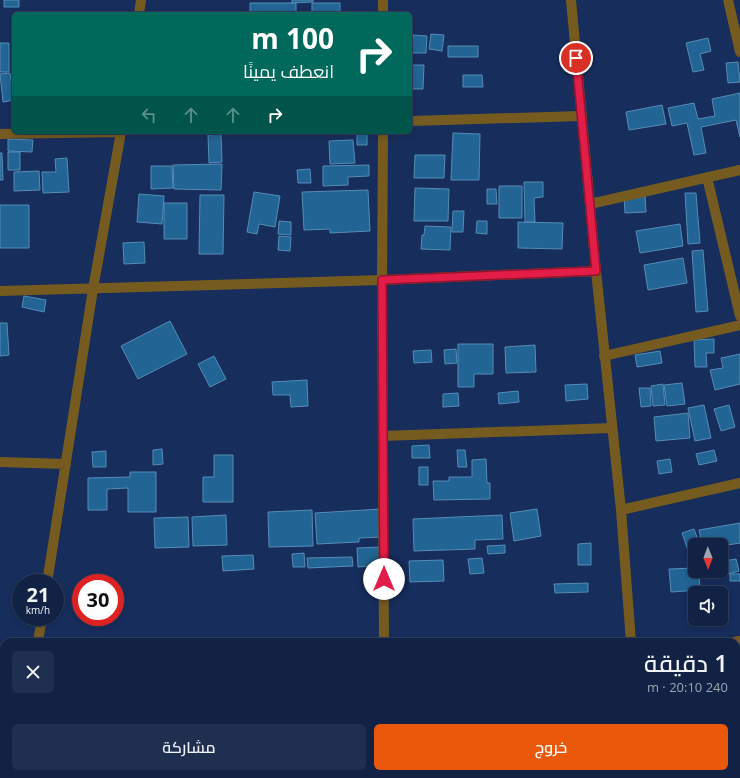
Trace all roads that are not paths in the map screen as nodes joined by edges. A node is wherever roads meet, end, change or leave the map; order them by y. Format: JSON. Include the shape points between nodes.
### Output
{"nodes":[{"id":1,"x":141,"y":0,"type":"edge"},
{"id":2,"x":383,"y":0,"type":"edge"},
{"id":3,"x":571,"y":0,"type":"edge"},
{"id":4,"x":728,"y":0,"type":"edge"},
{"id":5,"x":139,"y":12,"type":"edge"},
{"id":6,"x":383,"y":12,"type":"edge"},
{"id":7,"x":740,"y":52,"type":"edge"},
{"id":8,"x":582,"y":116,"type":"junction"},
{"id":9,"x":412,"y":121,"type":"edge"},
{"id":10,"x":0,"y":134,"type":"edge"},
{"id":11,"x":12,"y":134,"type":"edge"},
{"id":12,"x":120,"y":134,"type":"edge"},
{"id":13,"x":382,"y":134,"type":"edge"},
{"id":14,"x":740,"y":170,"type":"edge"},
{"id":15,"x":707,"y":177,"type":"junction"},
{"id":16,"x":590,"y":204,"type":"junction"},
{"id":17,"x":596,"y":271,"type":"junction"},
{"id":18,"x":382,"y":280,"type":"junction"},
{"id":19,"x":93,"y":289,"type":"junction"},
{"id":20,"x":0,"y":291,"type":"edge"},
{"id":21,"x":740,"y":316,"type":"edge"},
{"id":22,"x":740,"y":325,"type":"edge"},
{"id":23,"x":604,"y":356,"type":"junction"},
{"id":24,"x":612,"y":428,"type":"junction"},
{"id":25,"x":383,"y":436,"type":"junction"},
{"id":26,"x":0,"y":462,"type":"edge"},
{"id":27,"x":66,"y":464,"type":"junction"},
{"id":28,"x":740,"y":483,"type":"edge"},
{"id":29,"x":621,"y":510,"type":"junction"},
{"id":30,"x":48,"y":574,"type":"edge"},
{"id":31,"x":41,"y":626,"type":"edge"},
{"id":32,"x":39,"y":638,"type":"edge"},
{"id":33,"x":384,"y":638,"type":"edge"},
{"id":34,"x":631,"y":638,"type":"edge"}],
"edges":[{"from":1,"to":5,"type":"street"},
{"from":2,"to":6,"type":"street"},
{"from":3,"to":8,"type":"street"},
{"from":4,"to":7,"type":"street"},
{"from":8,"to":9,"type":"street"},
{"from":8,"to":16,"type":"street"},
{"from":10,"to":11,"type":"street"},
{"from":12,"to":19,"type":"street"},
{"from":13,"to":18,"type":"street"},
{"from":14,"to":15,"type":"street"},
{"from":15,"to":16,"type":"street"},
{"from":15,"to":21,"type":"street"},
{"from":16,"to":17,"type":"street"},
{"from":17,"to":18,"type":"street"},
{"from":17,"to":23,"type":"street"},
{"from":18,"to":19,"type":"street"},
{"from":18,"to":25,"type":"street"},
{"from":19,"to":20,"type":"street"},
{"from":19,"to":27,"type":"street"},
{"from":22,"to":23,"type":"street"},
{"from":23,"to":24,"type":"street"},
{"from":24,"to":25,"type":"street"},
{"from":24,"to":29,"type":"street"},
{"from":25,"to":33,"type":"street"},
{"from":26,"to":27,"type":"street"},
{"from":27,"to":30,"type":"street"},
{"from":28,"to":29,"type":"street"},
{"from":29,"to":34,"type":"street"},
{"from":31,"to":32,"type":"street"}]}
